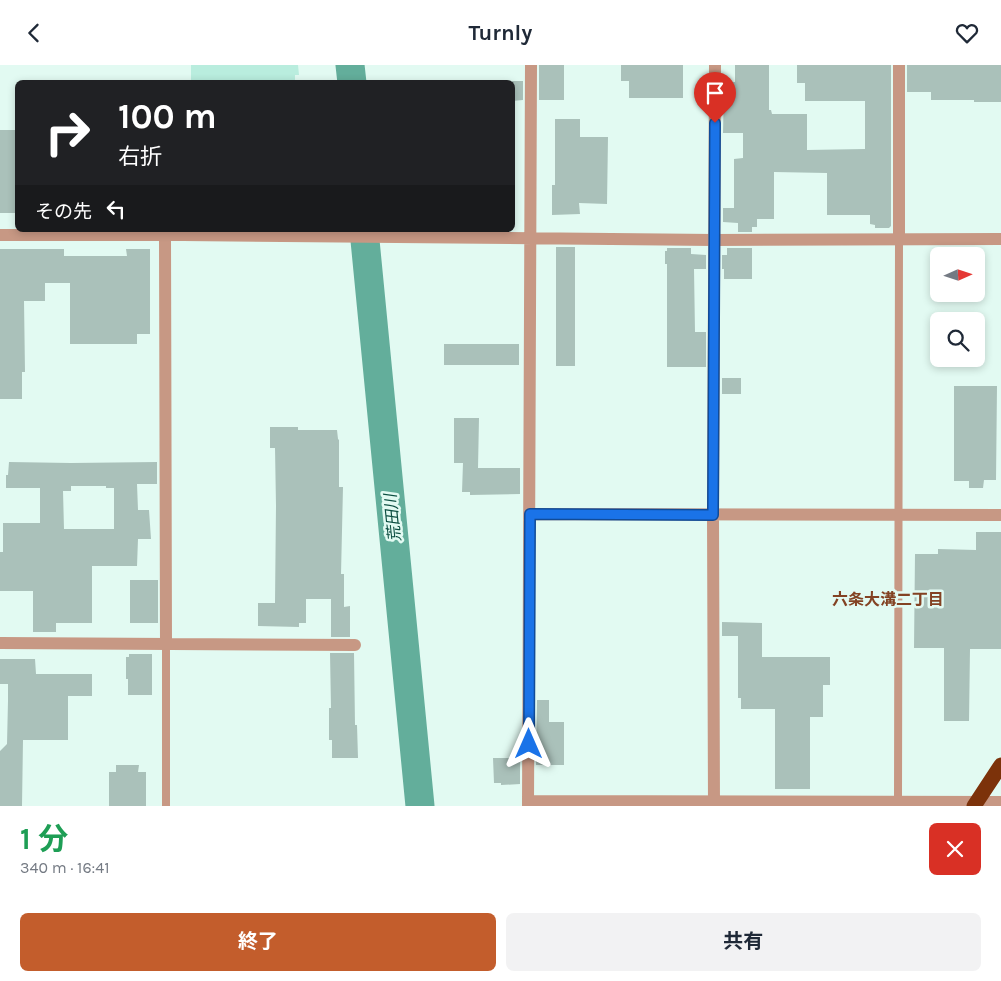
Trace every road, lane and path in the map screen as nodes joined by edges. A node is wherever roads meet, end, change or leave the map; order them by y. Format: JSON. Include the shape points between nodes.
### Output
{"nodes":[{"id":1,"x":531,"y":65,"type":"edge"},
{"id":2,"x":715,"y":65,"type":"edge"},
{"id":3,"x":899,"y":65,"type":"edge"},
{"id":4,"x":0,"y":235,"type":"edge"},
{"id":5,"x":164,"y":236,"type":"junction"},
{"id":6,"x":531,"y":238,"type":"junction"},
{"id":7,"x":899,"y":239,"type":"junction"},
{"id":8,"x":1001,"y":239,"type":"edge"},
{"id":9,"x":714,"y":240,"type":"junction"},
{"id":10,"x":530,"y":514,"type":"junction"},
{"id":11,"x":713,"y":515,"type":"junction"},
{"id":12,"x":898,"y":515,"type":"junction"},
{"id":13,"x":1001,"y":515,"type":"edge"},
{"id":14,"x":0,"y":643,"type":"edge"},
{"id":15,"x":166,"y":644,"type":"junction"},
{"id":16,"x":355,"y":645,"type":"dead end"},
{"id":17,"x":1001,"y":765,"type":"edge"},
{"id":18,"x":898,"y":803,"type":"junction"},
{"id":19,"x":1001,"y":803,"type":"edge"},
{"id":20,"x":528,"y":804,"type":"edge"},
{"id":21,"x":714,"y":804,"type":"edge"},
{"id":22,"x":166,"y":806,"type":"edge"},
{"id":23,"x":974,"y":806,"type":"edge"}],
"edges":[{"from":1,"to":6,"type":"street"},
{"from":2,"to":9,"type":"street"},
{"from":3,"to":7,"type":"street"},
{"from":4,"to":5,"type":"street"},
{"from":5,"to":6,"type":"street"},
{"from":5,"to":15,"type":"street"},
{"from":6,"to":9,"type":"street"},
{"from":6,"to":10,"type":"street"},
{"from":7,"to":8,"type":"street"},
{"from":7,"to":9,"type":"street"},
{"from":7,"to":12,"type":"lane"},
{"from":9,"to":11,"type":"street"},
{"from":10,"to":11,"type":"street"},
{"from":10,"to":20,"type":"street"},
{"from":11,"to":12,"type":"street"},
{"from":11,"to":21,"type":"street"},
{"from":12,"to":13,"type":"street"},
{"from":12,"to":18,"type":"lane"},
{"from":14,"to":15,"type":"street"},
{"from":15,"to":16,"type":"street"},
{"from":15,"to":22,"type":"lane"},
{"from":17,"to":23,"type":"highway","bridge":true},
{"from":18,"to":19,"type":"street"},
{"from":18,"to":21,"type":"street"},
{"from":20,"to":21,"type":"street"}]}
